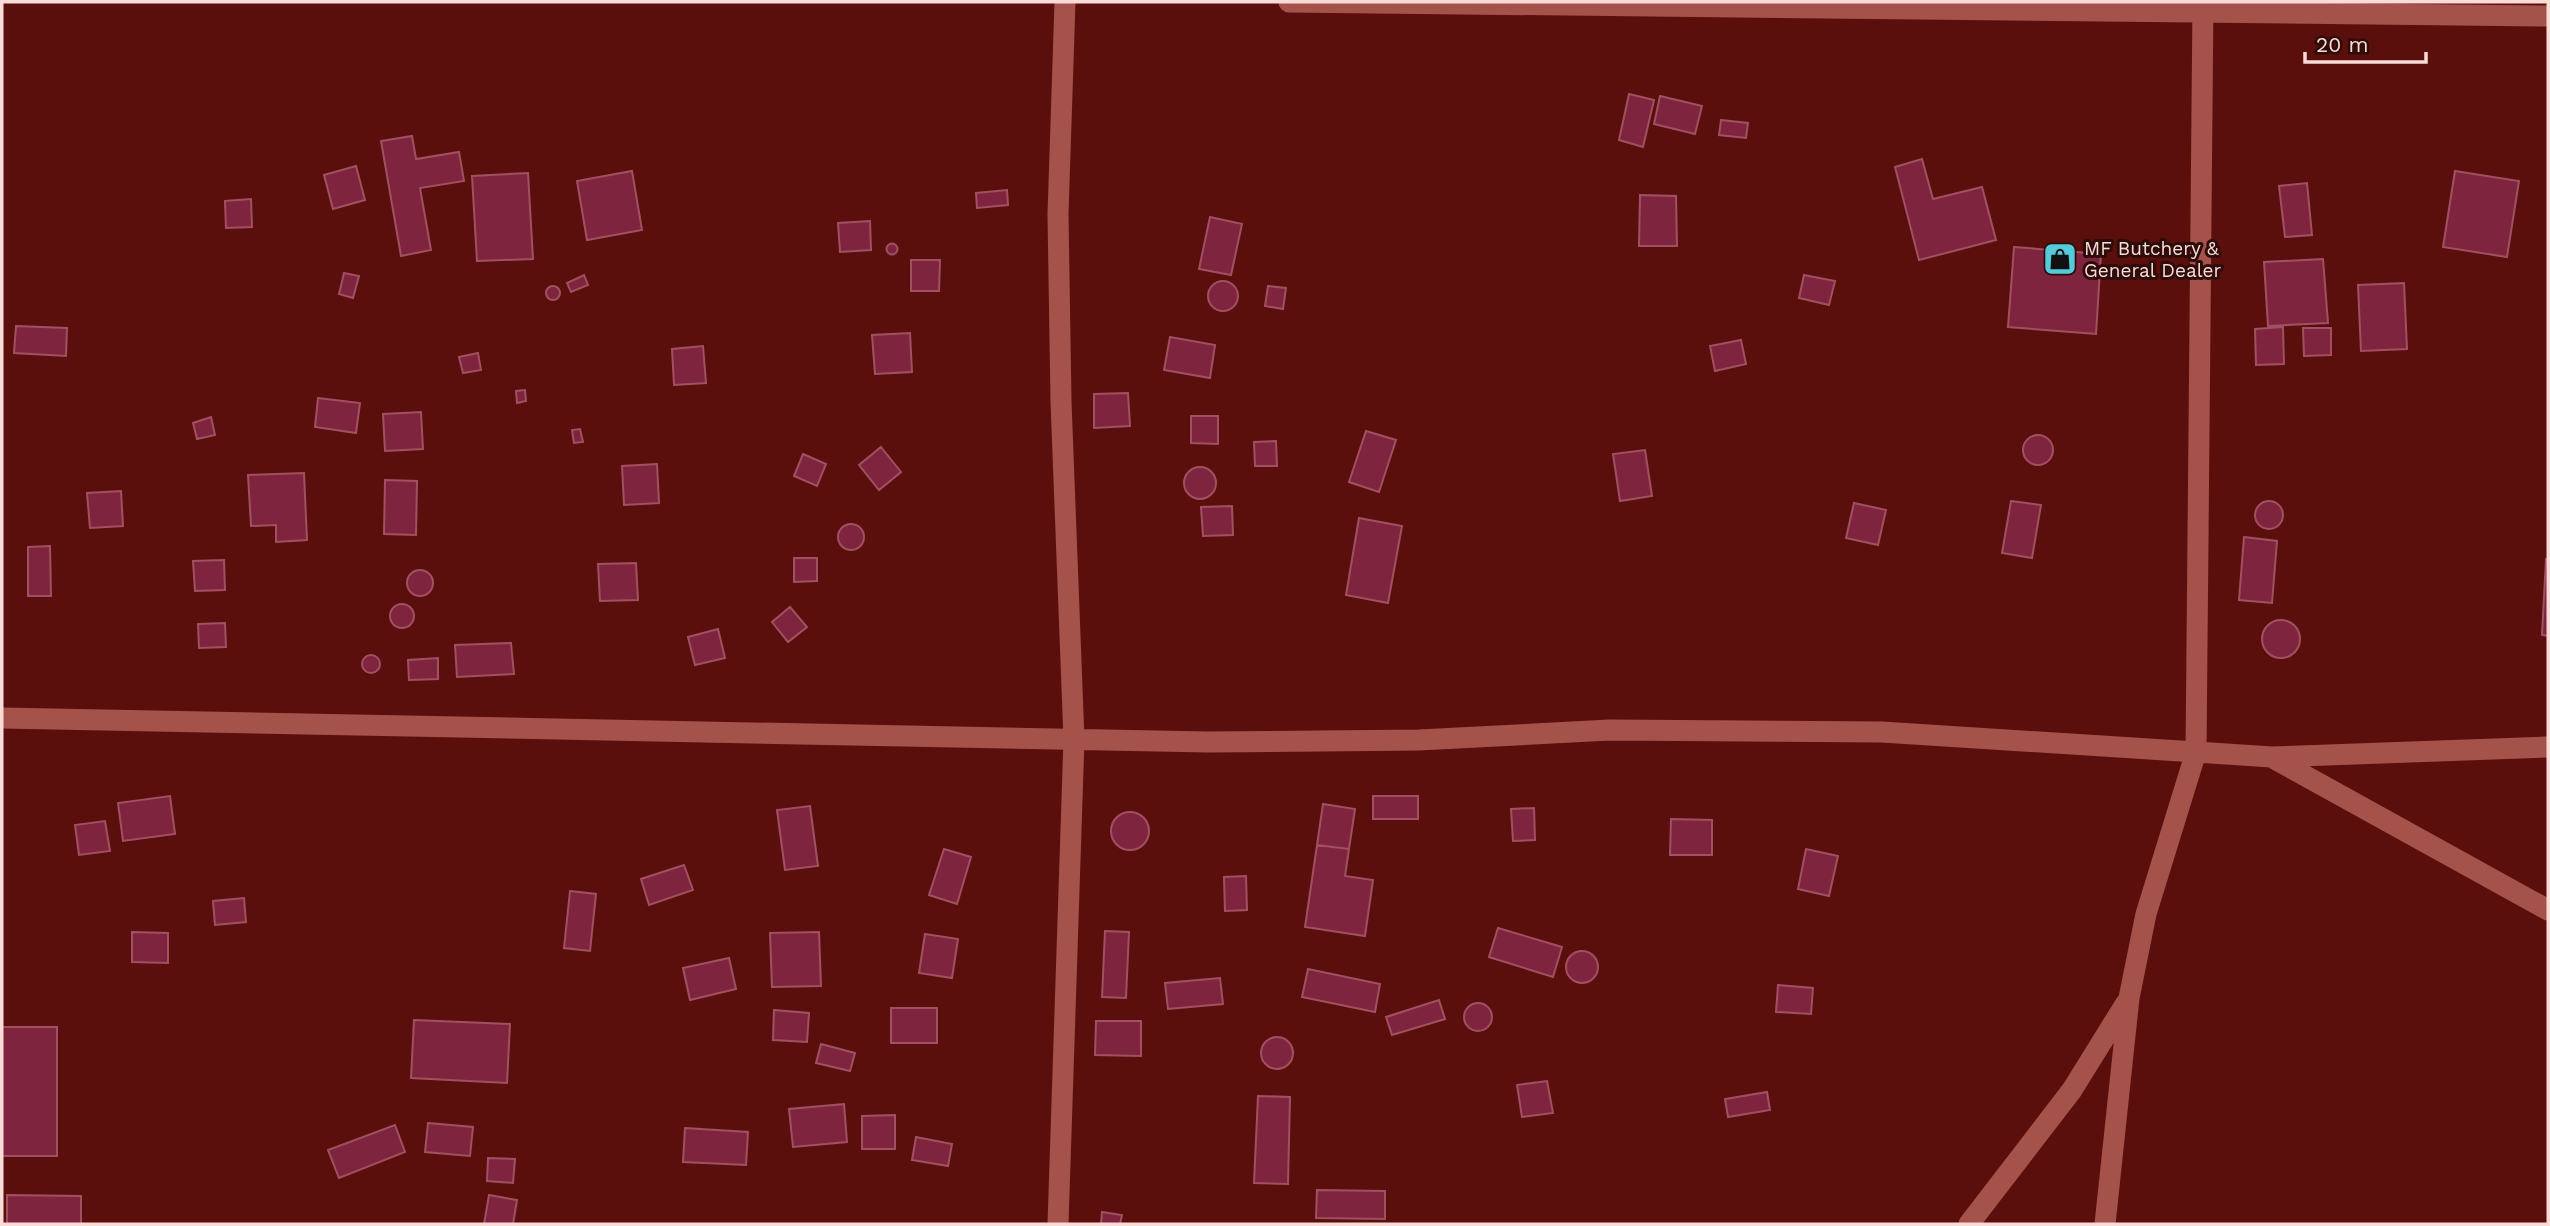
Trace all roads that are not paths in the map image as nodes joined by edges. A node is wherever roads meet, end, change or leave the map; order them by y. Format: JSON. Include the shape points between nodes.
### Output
{"nodes":[{"id":1,"x":1065,"y":2,"type":"edge"},
{"id":2,"x":1289,"y":2,"type":"edge"},
{"id":3,"x":1588,"y":4,"type":"edge"},
{"id":4,"x":1829,"y":5,"type":"edge"},
{"id":5,"x":2202,"y":7,"type":"edge"},
{"id":6,"x":2548,"y":16,"type":"edge"},
{"id":7,"x":2,"y":719,"type":"edge"},
{"id":8,"x":1074,"y":738,"type":"junction"},
{"id":9,"x":2548,"y":747,"type":"edge"},
{"id":10,"x":2196,"y":752,"type":"junction"},
{"id":11,"x":2272,"y":757,"type":"junction"},
{"id":12,"x":2548,"y":910,"type":"edge"},
{"id":13,"x":2129,"y":998,"type":"junction"},
{"id":14,"x":1058,"y":1224,"type":"edge"},
{"id":15,"x":1969,"y":1224,"type":"edge"},
{"id":16,"x":2105,"y":1224,"type":"edge"}],
"edges":[{"from":1,"to":8,"type":"street","via":[[1058,214]]},
{"from":2,"to":3,"type":"street"},
{"from":3,"to":4,"type":"street"},
{"from":4,"to":5,"type":"street"},
{"from":5,"to":6,"type":"street"},
{"from":5,"to":10,"type":"street"},
{"from":7,"to":8,"type":"street"},
{"from":8,"to":10,"type":"street","via":[[1234,742],[1419,740],[1610,730],[1868,732]]},
{"from":8,"to":14,"type":"street"},
{"from":9,"to":11,"type":"street"},
{"from":10,"to":11,"type":"street"},
{"from":10,"to":13,"type":"street","via":[[2146,914]]},
{"from":11,"to":12,"type":"street"},
{"from":13,"to":15,"type":"street","via":[[2072,1090]]},
{"from":13,"to":16,"type":"street"}]}
